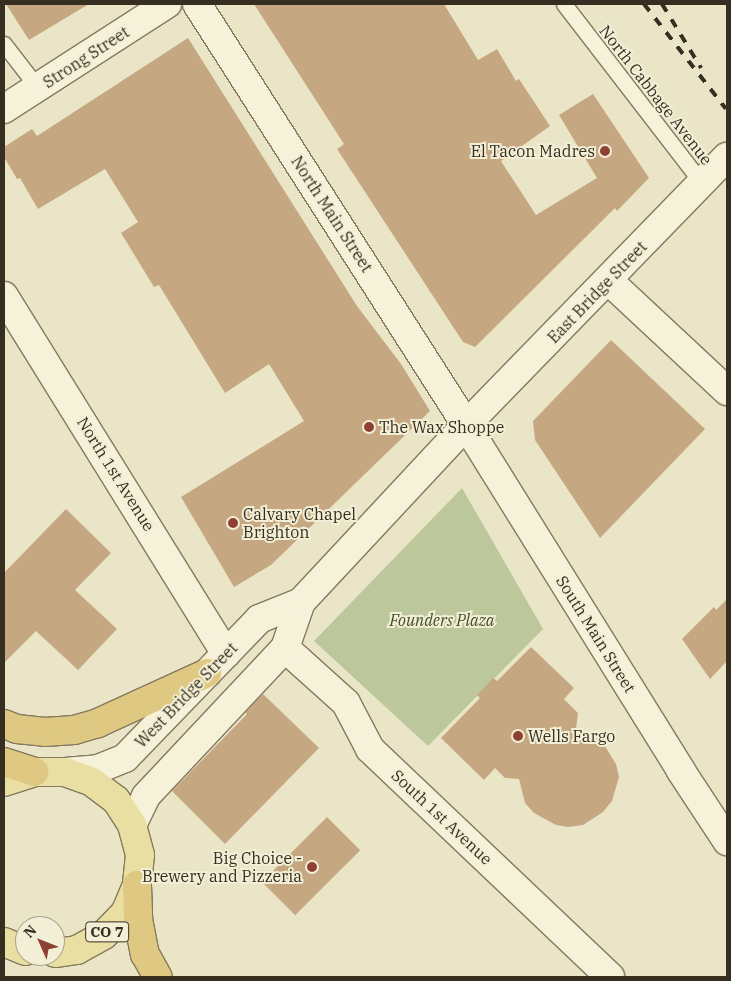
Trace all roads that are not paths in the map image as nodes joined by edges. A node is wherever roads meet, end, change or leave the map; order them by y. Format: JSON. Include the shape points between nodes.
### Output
{"nodes":[{"id":1,"x":167,"y":4,"type":"edge"},
{"id":2,"x":197,"y":4,"type":"edge"},
{"id":3,"x":564,"y":4,"type":"edge"},
{"id":4,"x":6,"y":50,"type":"edge"},
{"id":5,"x":38,"y":88,"type":"junction"},
{"id":6,"x":4,"y":109,"type":"edge"},
{"id":7,"x":727,"y":157,"type":"edge"},
{"id":8,"x":702,"y":183,"type":"junction"},
{"id":9,"x":608,"y":280,"type":"junction"},
{"id":10,"x":4,"y":296,"type":"edge"},
{"id":11,"x":727,"y":392,"type":"edge"},
{"id":12,"x":466,"y":425,"type":"junction"},
{"id":13,"x":301,"y":602,"type":"junction"},
{"id":14,"x":285,"y":648,"type":"junction"},
{"id":15,"x":226,"y":654,"type":"junction"},
{"id":16,"x":207,"y":673,"type":"junction"},
{"id":17,"x":4,"y":724,"type":"edge"},
{"id":18,"x":4,"y":762,"type":"edge"},
{"id":19,"x":34,"y":772,"type":"junction"},
{"id":20,"x":65,"y":772,"type":"junction"},
{"id":21,"x":4,"y":782,"type":"edge"},
{"id":22,"x":132,"y":825,"type":"junction"},
{"id":23,"x":727,"y":841,"type":"edge"},
{"id":24,"x":137,"y":885,"type":"junction"},
{"id":25,"x":65,"y":952,"type":"edge"},
{"id":26,"x":158,"y":977,"type":"edge"},
{"id":27,"x":610,"y":977,"type":"edge"}],
"edges":[{"from":1,"to":5,"type":"street","name":"Strong Street"},
{"from":2,"to":12,"type":"street","name":"North Main Street"},
{"from":3,"to":8,"type":"lane","name":"North Cabbage Avenue"},
{"from":4,"to":5,"type":"lane"},
{"from":5,"to":6,"type":"street","name":"Strong Street"},
{"from":7,"to":8,"type":"street","name":"East Bridge Street"},
{"from":8,"to":9,"type":"street","name":"East Bridge Street"},
{"from":9,"to":11,"type":"street"},
{"from":9,"to":12,"type":"street","name":"East Bridge Street"},
{"from":10,"to":15,"type":"street","name":"North 1st Avenue"},
{"from":12,"to":13,"type":"street","name":"West Bridge Street"},
{"from":12,"to":23,"type":"street","name":"South Main Street"},
{"from":13,"to":14,"type":"street","name":"West Bridge Street"},
{"from":13,"to":15,"type":"street","name":"West Bridge Street","via":[[259,619]]},
{"from":14,"to":22,"type":"street","name":"West Bridge Street","via":[[146,796]]},
{"from":14,"to":27,"type":"street","name":"South 1st Avenue","via":[[346,702],[370,749]]},
{"from":15,"to":16,"type":"street","name":"West Bridge Street"},
{"from":16,"to":17,"type":"highway","via":[[98,723],[74,730],[45,732]]},
{"from":16,"to":20,"type":"street","name":"West Bridge Street","via":[[125,758],[98,769]]},
{"from":18,"to":19,"type":"highway"},
{"from":19,"to":20,"type":"main road"},
{"from":19,"to":21,"type":"main road"},
{"from":20,"to":22,"type":"main road","via":[[92,782],[116,800]]},
{"from":22,"to":24,"type":"main road","number":"CO 7","via":[[140,855]]},
{"from":24,"to":25,"type":"main road","number":"CO 7","via":[[125,913],[104,935],[78,950]]},
{"from":24,"to":26,"type":"highway","via":[[138,920],[145,954]]}]}
